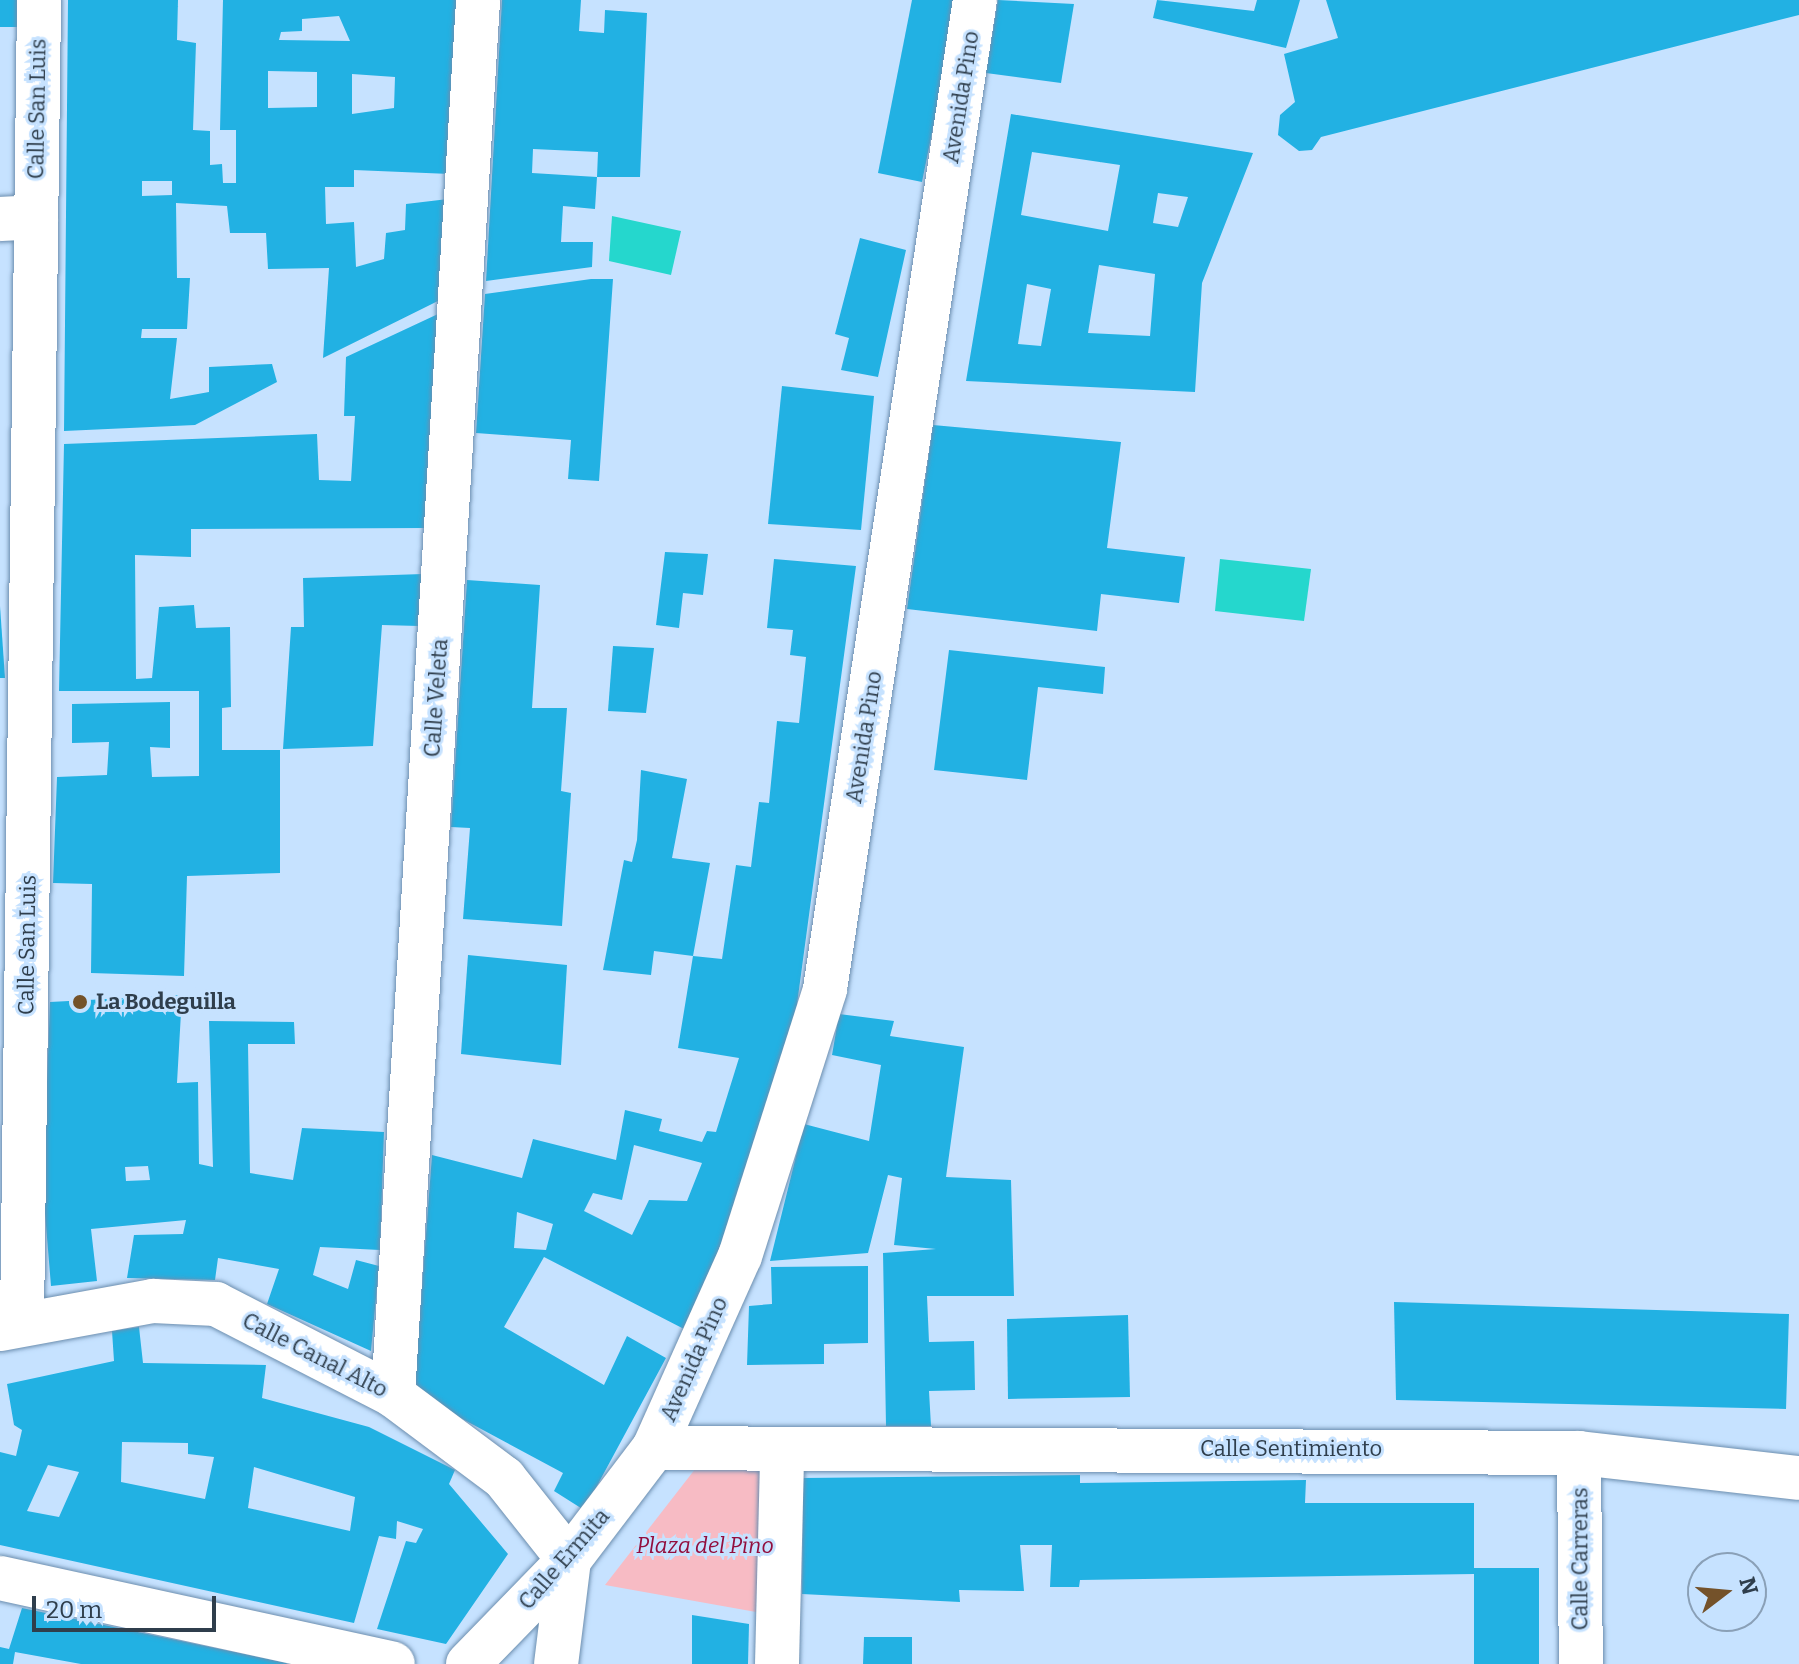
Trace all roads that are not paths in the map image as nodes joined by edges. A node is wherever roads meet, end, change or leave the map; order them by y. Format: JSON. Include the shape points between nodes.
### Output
{"nodes":[{"id":1,"x":39,"y":0,"type":"edge"},
{"id":2,"x":478,"y":0,"type":"edge"},
{"id":3,"x":975,"y":0,"type":"edge"},
{"id":4,"x":18,"y":218,"type":"edge"},
{"id":5,"x":16,"y":573,"type":"edge"},
{"id":6,"x":11,"y":1325,"type":"edge"},
{"id":7,"x":393,"y":1395,"type":"junction"},
{"id":8,"x":654,"y":1448,"type":"junction"},
{"id":9,"x":1579,"y":1453,"type":"junction"},
{"id":10,"x":782,"y":1454,"type":"junction"},
{"id":11,"x":1799,"y":1478,"type":"edge"},
{"id":12,"x":569,"y":1560,"type":"junction"},
{"id":13,"x":0,"y":1578,"type":"edge"},
{"id":14,"x":393,"y":1664,"type":"edge"},
{"id":15,"x":468,"y":1664,"type":"edge"},
{"id":16,"x":556,"y":1664,"type":"edge"},
{"id":17,"x":777,"y":1664,"type":"edge"},
{"id":18,"x":1581,"y":1664,"type":"edge"}],
"edges":[{"from":1,"to":4,"type":"street","name":"Calle San Luis"},
{"from":2,"to":7,"type":"street","name":"Calle Veleta"},
{"from":3,"to":8,"type":"street","name":"Avenida Pino","via":[[825,989],[740,1256]]},
{"from":4,"to":5,"type":"street","name":"Calle San Luis"},
{"from":5,"to":6,"type":"street","name":"Calle San Luis"},
{"from":6,"to":7,"type":"street","name":"Calle Canal Alto","via":[[153,1301],[216,1304]]},
{"from":7,"to":12,"type":"street","name":"Calle Canal Alto","via":[[504,1478]]},
{"from":8,"to":10,"type":"street","name":"Calle Sentimiento"},
{"from":8,"to":12,"type":"street","name":"Calle Ermita"},
{"from":9,"to":10,"type":"street","name":"Calle Sentimiento","via":[[1308,1447]]},
{"from":9,"to":11,"type":"street","name":"Calle Sentimiento"},
{"from":9,"to":18,"type":"street","name":"Calle Carreras"},
{"from":10,"to":17,"type":"street"},
{"from":12,"to":15,"type":"street","name":"Calle Ermita"},
{"from":12,"to":16,"type":"street"},
{"from":13,"to":14,"type":"street"}]}
